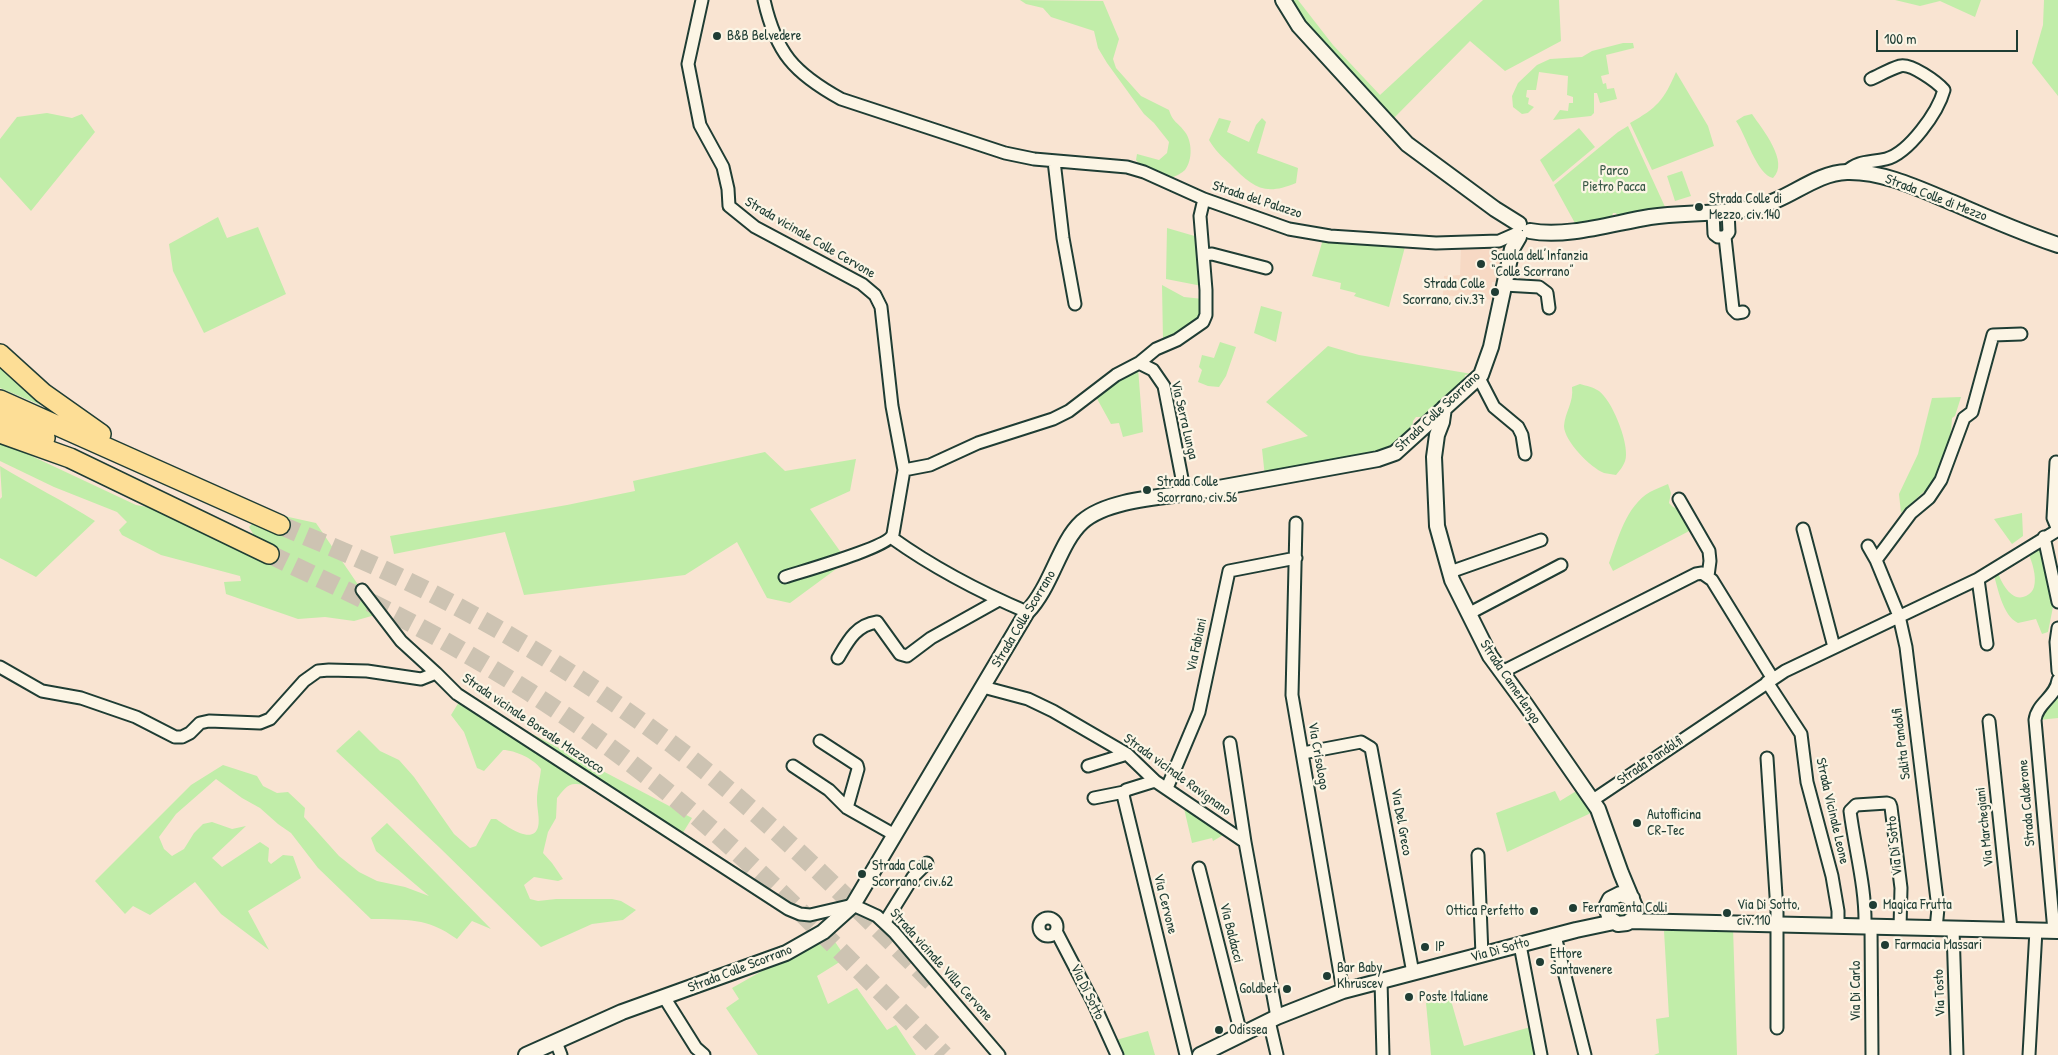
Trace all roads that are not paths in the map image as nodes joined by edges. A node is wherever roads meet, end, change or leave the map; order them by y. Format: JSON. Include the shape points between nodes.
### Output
{"nodes":[{"id":1,"x":702,"y":0,"type":"edge"},
{"id":2,"x":764,"y":0,"type":"edge"},
{"id":3,"x":1282,"y":0,"type":"edge"},
{"id":4,"x":1871,"y":80,"type":"dead end"},
{"id":5,"x":1054,"y":161,"type":"junction"},
{"id":6,"x":1846,"y":172,"type":"junction"},
{"id":7,"x":1204,"y":199,"type":"junction"},
{"id":8,"x":1728,"y":211,"type":"junction"},
{"id":9,"x":1713,"y":212,"type":"junction"},
{"id":10,"x":1517,"y":229,"type":"junction"},
{"id":11,"x":1725,"y":237,"type":"junction"},
{"id":12,"x":2058,"y":245,"type":"edge"},
{"id":13,"x":1204,"y":254,"type":"junction"},
{"id":14,"x":1266,"y":268,"type":"dead end"},
{"id":15,"x":1504,"y":285,"type":"junction"},
{"id":16,"x":1075,"y":304,"type":"dead end"},
{"id":17,"x":1549,"y":308,"type":"dead end"},
{"id":18,"x":1743,"y":312,"type":"dead end"},
{"id":19,"x":2020,"y":334,"type":"dead end"},
{"id":20,"x":0,"y":354,"type":"edge"},
{"id":21,"x":1139,"y":363,"type":"junction"},
{"id":22,"x":1479,"y":378,"type":"junction"},
{"id":23,"x":0,"y":400,"type":"edge"},
{"id":24,"x":1444,"y":408,"type":"junction"},
{"id":25,"x":0,"y":415,"type":"edge"},
{"id":26,"x":0,"y":433,"type":"edge"},
{"id":27,"x":1525,"y":454,"type":"dead end"},
{"id":28,"x":2056,"y":462,"type":"dead end"},
{"id":29,"x":904,"y":470,"type":"junction"},
{"id":30,"x":190,"y":484,"type":"junction"},
{"id":31,"x":1185,"y":494,"type":"junction"},
{"id":32,"x":150,"y":495,"type":"junction"},
{"id":33,"x":1679,"y":499,"type":"dead end"},
{"id":34,"x":1296,"y":523,"type":"dead end"},
{"id":35,"x":280,"y":525,"type":"tunnel mouth"},
{"id":36,"x":1803,"y":529,"type":"dead end"},
{"id":37,"x":2058,"y":530,"type":"edge"},
{"id":38,"x":2044,"y":537,"type":"junction"},
{"id":39,"x":892,"y":538,"type":"junction"},
{"id":40,"x":1541,"y":540,"type":"dead end"},
{"id":41,"x":1868,"y":546,"type":"dead end"},
{"id":42,"x":269,"y":554,"type":"tunnel mouth"},
{"id":43,"x":1296,"y":558,"type":"junction"},
{"id":44,"x":1876,"y":560,"type":"junction"},
{"id":45,"x":1561,"y":565,"type":"dead end"},
{"id":46,"x":1450,"y":572,"type":"junction"},
{"id":47,"x":1708,"y":576,"type":"junction"},
{"id":48,"x":785,"y":577,"type":"dead end"},
{"id":49,"x":1978,"y":579,"type":"junction"},
{"id":50,"x":362,"y":590,"type":"dead end"},
{"id":51,"x":999,"y":600,"type":"junction"},
{"id":52,"x":2058,"y":602,"type":"edge"},
{"id":53,"x":1027,"y":612,"type":"junction"},
{"id":54,"x":1468,"y":614,"type":"junction"},
{"id":55,"x":1899,"y":616,"type":"junction"},
{"id":56,"x":2058,"y":628,"type":"edge"},
{"id":57,"x":1987,"y":644,"type":"dead end"},
{"id":58,"x":1834,"y":647,"type":"junction"},
{"id":59,"x":838,"y":658,"type":"dead end"},
{"id":60,"x":0,"y":667,"type":"edge"},
{"id":61,"x":2058,"y":671,"type":"edge"},
{"id":62,"x":1502,"y":672,"type":"junction"},
{"id":63,"x":436,"y":673,"type":"junction"},
{"id":64,"x":1770,"y":680,"type":"junction"},
{"id":65,"x":2058,"y":680,"type":"edge"},
{"id":66,"x":983,"y":687,"type":"junction"},
{"id":67,"x":1989,"y":721,"type":"dead end"},
{"id":68,"x":820,"y":741,"type":"dead end"},
{"id":69,"x":1230,"y":743,"type":"dead end"},
{"id":70,"x":1302,"y":753,"type":"junction"},
{"id":71,"x":1127,"y":754,"type":"junction"},
{"id":72,"x":1767,"y":758,"type":"dead end"},
{"id":73,"x":793,"y":766,"type":"dead end"},
{"id":74,"x":1088,"y":766,"type":"dead end"},
{"id":75,"x":1155,"y":781,"type":"junction"},
{"id":76,"x":1167,"y":788,"type":"junction"},
{"id":77,"x":1124,"y":792,"type":"junction"},
{"id":78,"x":1094,"y":798,"type":"dead end"},
{"id":79,"x":1593,"y":800,"type":"junction"},
{"id":80,"x":847,"y":808,"type":"junction"},
{"id":81,"x":893,"y":834,"type":"junction"},
{"id":82,"x":1245,"y":842,"type":"junction"},
{"id":83,"x":1478,"y":855,"type":"dead end"},
{"id":84,"x":927,"y":863,"type":"dead end"},
{"id":85,"x":1199,"y":868,"type":"dead end"},
{"id":86,"x":1621,"y":874,"type":"junction"},
{"id":87,"x":1634,"y":901,"type":"junction"},
{"id":88,"x":1610,"y":902,"type":"junction"},
{"id":89,"x":853,"y":905,"type":"junction"},
{"id":90,"x":1630,"y":921,"type":"junction"},
{"id":91,"x":885,"y":922,"type":"junction"},
{"id":92,"x":1614,"y":922,"type":"junction"},
{"id":93,"x":1665,"y":922,"type":"junction"},
{"id":94,"x":1777,"y":924,"type":"junction"},
{"id":95,"x":1838,"y":926,"type":"junction"},
{"id":96,"x":1868,"y":927,"type":"junction"},
{"id":97,"x":1900,"y":928,"type":"junction"},
{"id":98,"x":1936,"y":929,"type":"junction"},
{"id":99,"x":1953,"y":929,"type":"junction"},
{"id":100,"x":2011,"y":929,"type":"junction"},
{"id":101,"x":1056,"y":930,"type":"dead end"},
{"id":102,"x":1576,"y":930,"type":"junction"},
{"id":103,"x":2036,"y":930,"type":"junction"},
{"id":104,"x":2056,"y":931,"type":"edge"},
{"id":105,"x":1555,"y":936,"type":"junction"},
{"id":106,"x":1520,"y":945,"type":"junction"},
{"id":107,"x":1482,"y":955,"type":"junction"},
{"id":108,"x":1413,"y":973,"type":"junction"},
{"id":109,"x":1381,"y":981,"type":"junction"},
{"id":110,"x":1343,"y":991,"type":"junction"},
{"id":111,"x":664,"y":997,"type":"junction"},
{"id":112,"x":1273,"y":1019,"type":"junction"},
{"id":113,"x":1777,"y":1028,"type":"dead end"},
{"id":114,"x":1241,"y":1034,"type":"junction"},
{"id":115,"x":558,"y":1048,"type":"edge"},
{"id":116,"x":526,"y":1055,"type":"edge"},
{"id":117,"x":704,"y":1055,"type":"edge"},
{"id":118,"x":999,"y":1055,"type":"edge"},
{"id":119,"x":1117,"y":1055,"type":"edge"},
{"id":120,"x":1186,"y":1055,"type":"edge"},
{"id":121,"x":1200,"y":1055,"type":"edge"},
{"id":122,"x":1277,"y":1055,"type":"edge"},
{"id":123,"x":1383,"y":1055,"type":"edge"},
{"id":124,"x":1541,"y":1055,"type":"edge"},
{"id":125,"x":1585,"y":1055,"type":"edge"},
{"id":126,"x":1872,"y":1055,"type":"edge"},
{"id":127,"x":1958,"y":1055,"type":"edge"},
{"id":128,"x":2029,"y":1055,"type":"edge"}],
"edges":[{"from":1,"to":29,"type":"street","name":"Strada vicinale Colle Cervone","via":[[688,64],[700,125],[723,167],[729,206],[755,227],[862,284],[875,295],[881,307],[892,406]]},
{"from":2,"to":5,"type":"street","name":"Strada del Palazzo","via":[[779,47],[799,71],[819,87],[841,99],[1005,153]]},
{"from":3,"to":10,"type":"street","via":[[1298,26],[1402,139]]},
{"from":4,"to":6,"type":"street","via":[[1907,65],[1944,90],[1926,125],[1895,156],[1857,163]]},
{"from":5,"to":7,"type":"street","name":"Strada del Palazzo","via":[[1127,167]]},
{"from":5,"to":16,"type":"street"},
{"from":6,"to":8,"type":"street","name":"Strada Colle di Mezzo","via":[[1828,175],[1770,203]]},
{"from":6,"to":12,"type":"street","name":"Strada Colle di Mezzo","via":[[1865,173],[1918,188]]},
{"from":7,"to":10,"type":"street","name":"Strada del Palazzo","via":[[1289,228],[1330,236],[1436,243],[1499,241]]},
{"from":7,"to":13,"type":"street","via":[[1200,216]]},
{"from":8,"to":9,"type":"street","name":"Strada Colle di Mezzo"},
{"from":8,"to":11,"type":"street","via":[[1729,232]]},
{"from":9,"to":10,"type":"street","name":"Strada Colle di Mezzo","via":[[1651,217],[1561,232]]},
{"from":9,"to":11,"type":"street","via":[[1714,234]]},
{"from":10,"to":15,"type":"street","name":"Strada Colle Scorrano"},
{"from":11,"to":18,"type":"street","via":[[1733,309],[1737,313]]},
{"from":13,"to":14,"type":"street"},
{"from":13,"to":21,"type":"street","via":[[1205,318]]},
{"from":15,"to":17,"type":"street","via":[[1539,287],[1547,293]]},
{"from":15,"to":22,"type":"street","name":"Strada Colle Scorrano","via":[[1491,347]]},
{"from":19,"to":44,"type":"street","via":[[1993,335],[1972,412],[1964,418],[1941,480]]},
{"from":20,"to":30,"type":"highway","via":[[70,414]]},
{"from":21,"to":29,"type":"street","via":[[1053,419],[978,443],[930,465]]},
{"from":21,"to":31,"type":"street","name":"Via Serra Lunga","via":[[1153,370],[1164,386]]},
{"from":22,"to":24,"type":"street","name":"Strada Colle Scorrano"},
{"from":22,"to":27,"type":"street","via":[[1494,407],[1518,427]]},
{"from":23,"to":30,"type":"highway"},
{"from":24,"to":31,"type":"street","name":"Strada Colle Scorrano","via":[[1388,456]]},
{"from":24,"to":46,"type":"street","name":"Strada Camerlengo","via":[[1434,450],[1437,526]]},
{"from":25,"to":32,"type":"highway"},
{"from":26,"to":32,"type":"highway","via":[[70,458]]},
{"from":28,"to":37,"type":"street","name":"Strada Pandolfi","via":[[2053,518]]},
{"from":29,"to":39,"type":"street","name":"Strada vicinale Colle Cervone"},
{"from":30,"to":35,"type":"highway"},
{"from":31,"to":53,"type":"street","name":"Strada Colle Scorrano","via":[[1127,503],[1090,516],[1075,531],[1047,586]]},
{"from":32,"to":42,"type":"highway"},
{"from":33,"to":47,"type":"street","via":[[1708,552]]},
{"from":34,"to":43,"type":"street","name":"Via Crisologo"},
{"from":36,"to":58,"type":"street"},
{"from":37,"to":38,"type":"street","name":"Strada Pandolfi"},
{"from":38,"to":49,"type":"street","name":"Strada Pandolfi"},
{"from":38,"to":52,"type":"street"},
{"from":39,"to":48,"type":"street"},
{"from":39,"to":51,"type":"street","via":[[928,563]]},
{"from":40,"to":46,"type":"street"},
{"from":41,"to":44,"type":"street","name":"Salita Pandolfi"},
{"from":43,"to":70,"type":"street","name":"Via Crisologo","via":[[1292,695]]},
{"from":43,"to":76,"type":"street","name":"Via Fabiani","via":[[1229,571],[1198,712]]},
{"from":44,"to":55,"type":"street","name":"Salita Pandolfi"},
{"from":45,"to":54,"type":"street"},
{"from":46,"to":54,"type":"street","name":"Strada Camerlengo"},
{"from":47,"to":62,"type":"street","via":[[1696,574]]},
{"from":47,"to":64,"type":"street"},
{"from":49,"to":55,"type":"street","name":"Strada Pandolfi"},
{"from":49,"to":57,"type":"street"},
{"from":50,"to":63,"type":"street","name":"Strada vicinale Boreale Mazzocco","via":[[401,641]]},
{"from":51,"to":53,"type":"street"},
{"from":51,"to":59,"type":"street","via":[[930,638],[907,656],[900,654],[877,622],[867,624],[853,633]]},
{"from":53,"to":66,"type":"street","name":"Strada Colle Scorrano"},
{"from":54,"to":62,"type":"street","name":"Strada Camerlengo"},
{"from":55,"to":58,"type":"street","name":"Strada Pandolfi"},
{"from":55,"to":98,"type":"street","name":"Salita Pandolfi","via":[[1906,647],[1936,898]]},
{"from":56,"to":61,"type":"street"},
{"from":58,"to":64,"type":"street","name":"Strada Pandolfi"},
{"from":60,"to":63,"type":"street","via":[[42,691],[81,698],[182,737],[209,721],[260,723],[270,718],[304,681],[318,671],[367,671],[420,679]]},
{"from":62,"to":79,"type":"street","name":"Strada Camerlengo"},
{"from":63,"to":89,"type":"street","name":"Strada vicinale Boreale Mazzocco","via":[[457,694],[788,909],[810,915]]},
{"from":64,"to":79,"type":"street","name":"Strada Pandolfi"},
{"from":64,"to":95,"type":"street","name":"Strada Vicinale Leone","via":[[1801,734],[1807,782],[1832,876]]},
{"from":65,"to":104,"type":"street","name":"Strada Calderone","via":[[2055,691],[2038,708],[2035,720]]},
{"from":66,"to":71,"type":"street","name":"Strada vicinale Ravignano","via":[[1028,699]]},
{"from":66,"to":81,"type":"street","name":"Strada Colle Scorrano"},
{"from":67,"to":100,"type":"street","name":"Via Marchegiani"},
{"from":68,"to":80,"type":"street","via":[[857,765]]},
{"from":69,"to":82,"type":"street"},
{"from":70,"to":108,"type":"street","name":"Via Del Greco","via":[[1361,742],[1371,748]]},
{"from":70,"to":110,"type":"street","name":"Via Crisologo"},
{"from":71,"to":74,"type":"street"},
{"from":71,"to":75,"type":"street","name":"Strada vicinale Ravignano"},
{"from":72,"to":94,"type":"street"},
{"from":73,"to":80,"type":"street","via":[[829,790]]},
{"from":75,"to":76,"type":"street","name":"Strada vicinale Ravignano"},
{"from":75,"to":77,"type":"street"},
{"from":76,"to":82,"type":"street","name":"Strada vicinale Ravignano"},
{"from":77,"to":78,"type":"street"},
{"from":77,"to":120,"type":"street","name":"Via Cervone"},
{"from":79,"to":86,"type":"street"},
{"from":80,"to":81,"type":"street"},
{"from":81,"to":89,"type":"street","name":"Strada Colle Scorrano"},
{"from":82,"to":112,"type":"street"},
{"from":83,"to":107,"type":"street"},
{"from":84,"to":91,"type":"street","via":[[910,882]]},
{"from":85,"to":114,"type":"street","name":"Via Baldacci"},
{"from":86,"to":87,"type":"street"},
{"from":86,"to":88,"type":"street"},
{"from":87,"to":88,"type":"street","via":[[1623,894]]},
{"from":87,"to":90,"type":"street","via":[[1636,914]]},
{"from":87,"to":93,"type":"street","via":[[1651,916]]},
{"from":88,"to":92,"type":"street","via":[[1608,916]]},
{"from":88,"to":102,"type":"street","name":"Via Di Sotto"},
{"from":89,"to":91,"type":"street","name":"Strada vicinale Villa Cervone"},
{"from":89,"to":111,"type":"street","name":"Strada Colle Scorrano","via":[[823,932],[786,953]]},
{"from":90,"to":92,"type":"street"},
{"from":90,"to":93,"type":"street"},
{"from":91,"to":118,"type":"street","name":"Strada vicinale Villa Cervone"},
{"from":92,"to":102,"type":"street","name":"Via Di Sotto"},
{"from":93,"to":94,"type":"street"},
{"from":94,"to":95,"type":"street"},
{"from":94,"to":113,"type":"street"},
{"from":95,"to":96,"type":"street"},
{"from":96,"to":97,"type":"street"},
{"from":96,"to":97,"type":"street","name":"Via Di Sotto","via":[[1850,811],[1856,805],[1887,802],[1891,807],[1901,888]]},
{"from":96,"to":126,"type":"street","name":"Via Di Carlo"},
{"from":97,"to":98,"type":"street"},
{"from":98,"to":99,"type":"street"},
{"from":99,"to":100,"type":"street"},
{"from":99,"to":127,"type":"street","name":"Via Tosto"},
{"from":100,"to":103,"type":"street"},
{"from":101,"to":119,"type":"street","name":"Via Di Sotto"},
{"from":102,"to":105,"type":"street","name":"Via Di Sotto"},
{"from":103,"to":104,"type":"street"},
{"from":103,"to":128,"type":"street"},
{"from":105,"to":106,"type":"street","name":"Via Di Sotto"},
{"from":105,"to":125,"type":"street"},
{"from":106,"to":107,"type":"street","name":"Via Di Sotto"},
{"from":106,"to":124,"type":"street"},
{"from":107,"to":108,"type":"street","name":"Via Di Sotto"},
{"from":108,"to":109,"type":"street","name":"Via Di Sotto"},
{"from":109,"to":110,"type":"street","name":"Via Di Sotto"},
{"from":109,"to":123,"type":"street"},
{"from":110,"to":112,"type":"street","name":"Via Di Sotto"},
{"from":111,"to":115,"type":"street","name":"Strada Colle Scorrano","via":[[622,1012]]},
{"from":111,"to":117,"type":"street","via":[[696,1048]]},
{"from":112,"to":114,"type":"street","name":"Via Di Sotto"},
{"from":112,"to":122,"type":"street"},
{"from":114,"to":121,"type":"street","name":"Via Di Sotto"},
{"from":115,"to":116,"type":"street","name":"Strada Colle Scorrano"}]}
